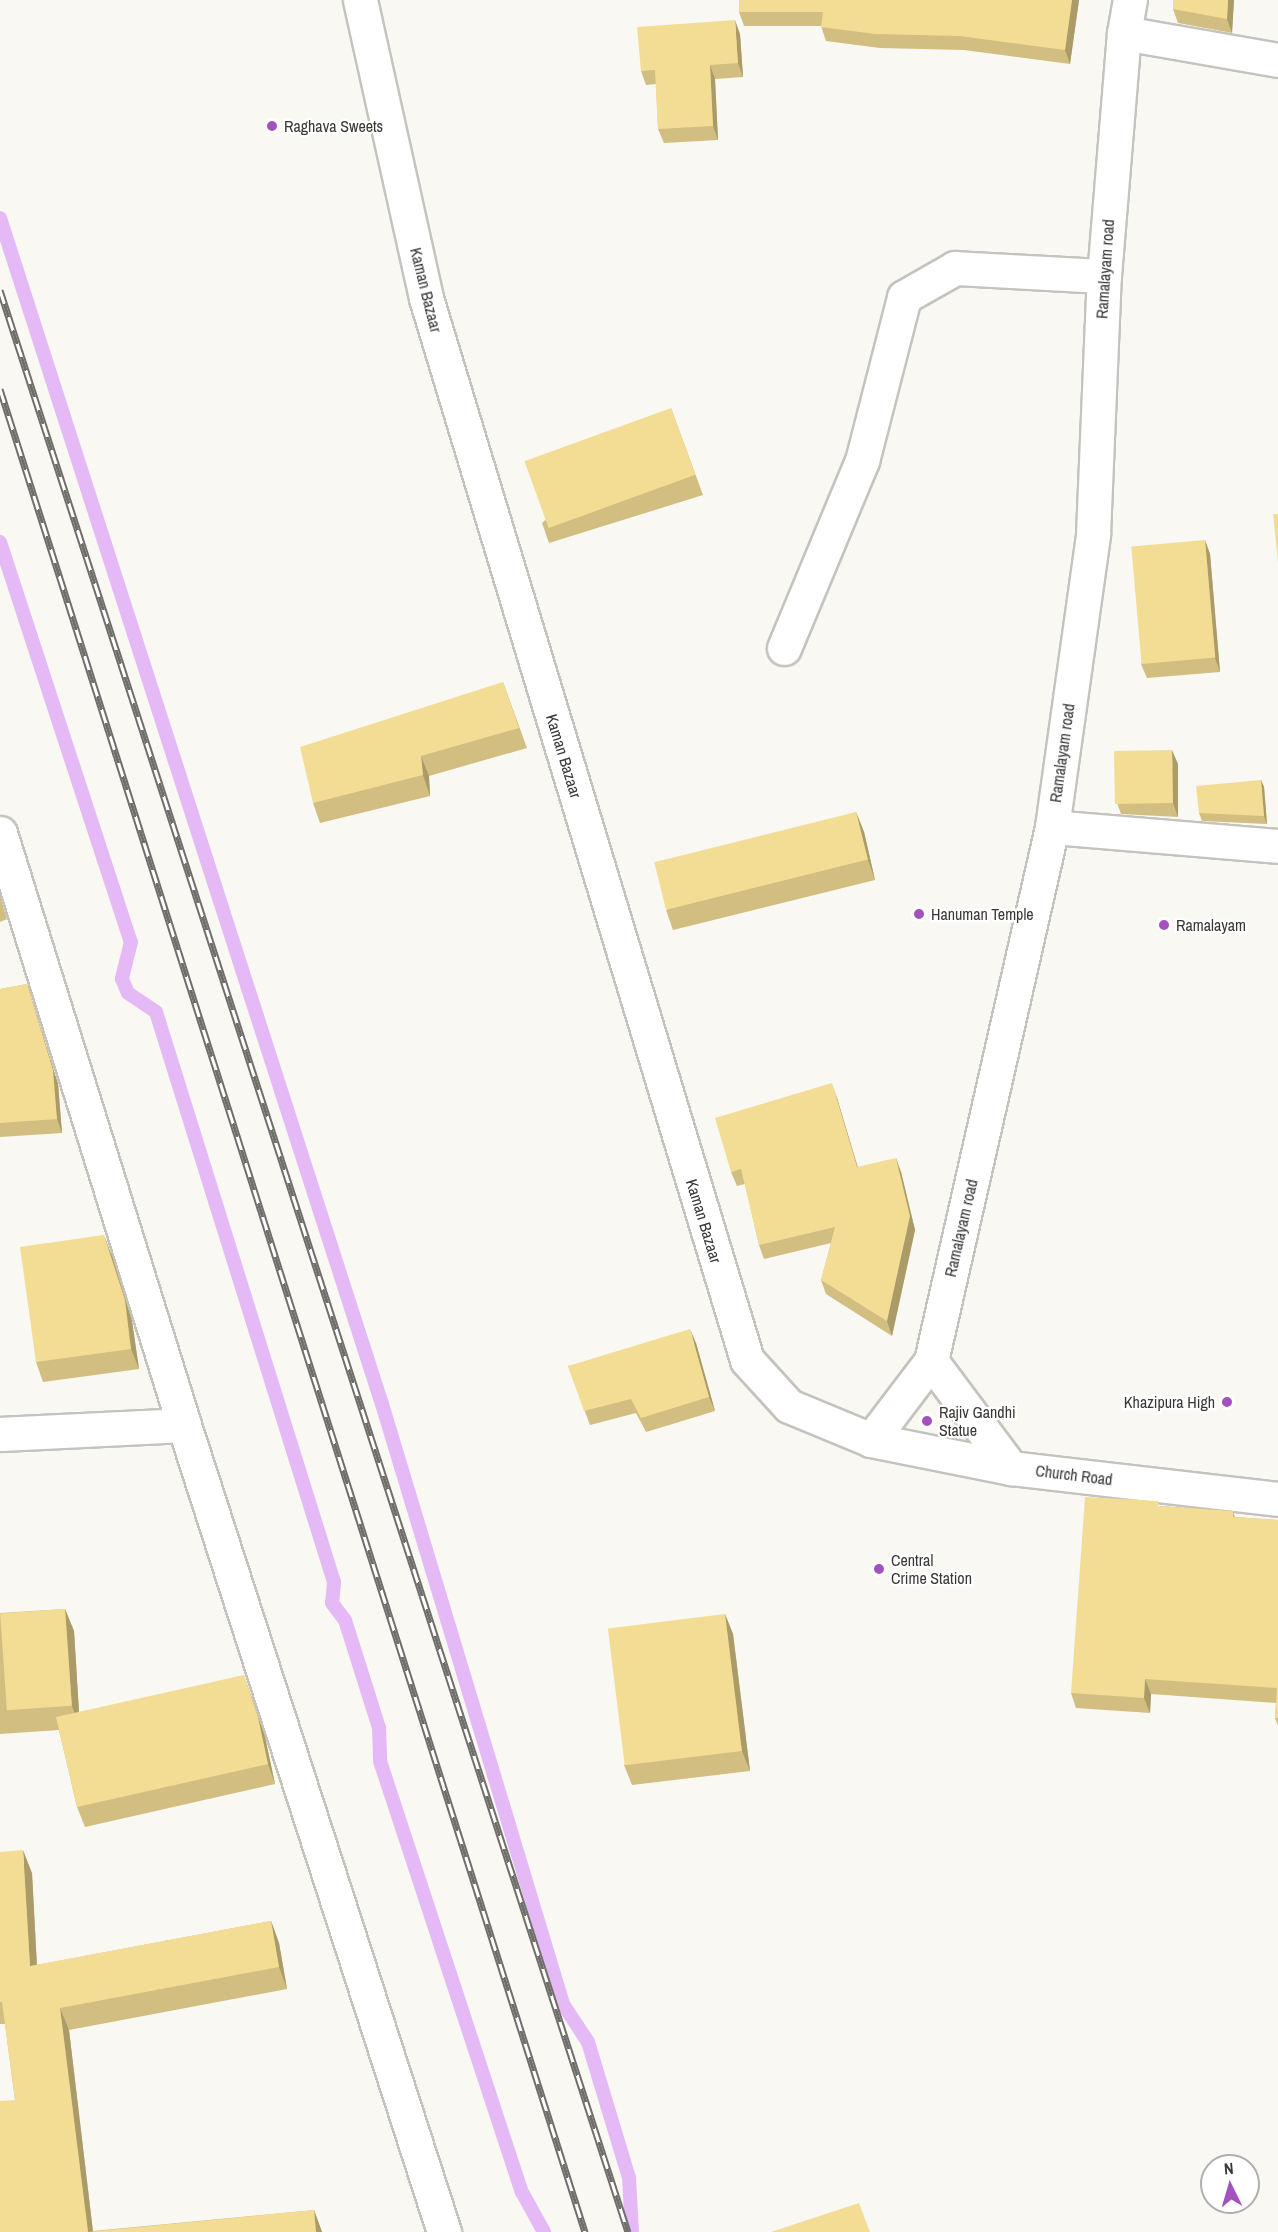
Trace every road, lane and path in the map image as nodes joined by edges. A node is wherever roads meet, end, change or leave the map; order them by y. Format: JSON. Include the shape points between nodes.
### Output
{"nodes":[{"id":1,"x":360,"y":0,"type":"edge"},
{"id":2,"x":1130,"y":0,"type":"edge"},
{"id":3,"x":1124,"y":33,"type":"junction"},
{"id":4,"x":1278,"y":60,"type":"edge"},
{"id":5,"x":1104,"y":276,"type":"junction"},
{"id":6,"x":784,"y":648,"type":"dead end"},
{"id":7,"x":1052,"y":827,"type":"junction"},
{"id":8,"x":0,"y":833,"type":"edge"},
{"id":9,"x":1278,"y":846,"type":"edge"},
{"id":10,"x":931,"y":1361,"type":"junction"},
{"id":11,"x":184,"y":1425,"type":"junction"},
{"id":12,"x":0,"y":1434,"type":"edge"},
{"id":13,"x":871,"y":1440,"type":"junction"},
{"id":14,"x":1011,"y":1468,"type":"junction"},
{"id":15,"x":1278,"y":1499,"type":"edge"},
{"id":16,"x":444,"y":2232,"type":"edge"}],
"edges":[{"from":1,"to":13,"type":"street","name":"Kaman Bazaar","via":[[426,298],[747,1360],[789,1406]]},
{"from":2,"to":3,"type":"street","name":"Ramalayam road"},
{"from":3,"to":4,"type":"street"},
{"from":3,"to":5,"type":"street","name":"Ramalayam road"},
{"from":5,"to":6,"type":"street","via":[[955,268],[904,297],[862,460]]},
{"from":5,"to":7,"type":"street","name":"Ramalayam road","via":[[1093,534]]},
{"from":7,"to":9,"type":"street"},
{"from":7,"to":10,"type":"street","name":"Ramalayam road"},
{"from":8,"to":11,"type":"street"},
{"from":10,"to":13,"type":"street"},
{"from":10,"to":14,"type":"street"},
{"from":11,"to":12,"type":"street"},
{"from":11,"to":16,"type":"street"},
{"from":13,"to":14,"type":"street","name":"Church Road"},
{"from":14,"to":15,"type":"street","name":"Church Road"}]}
